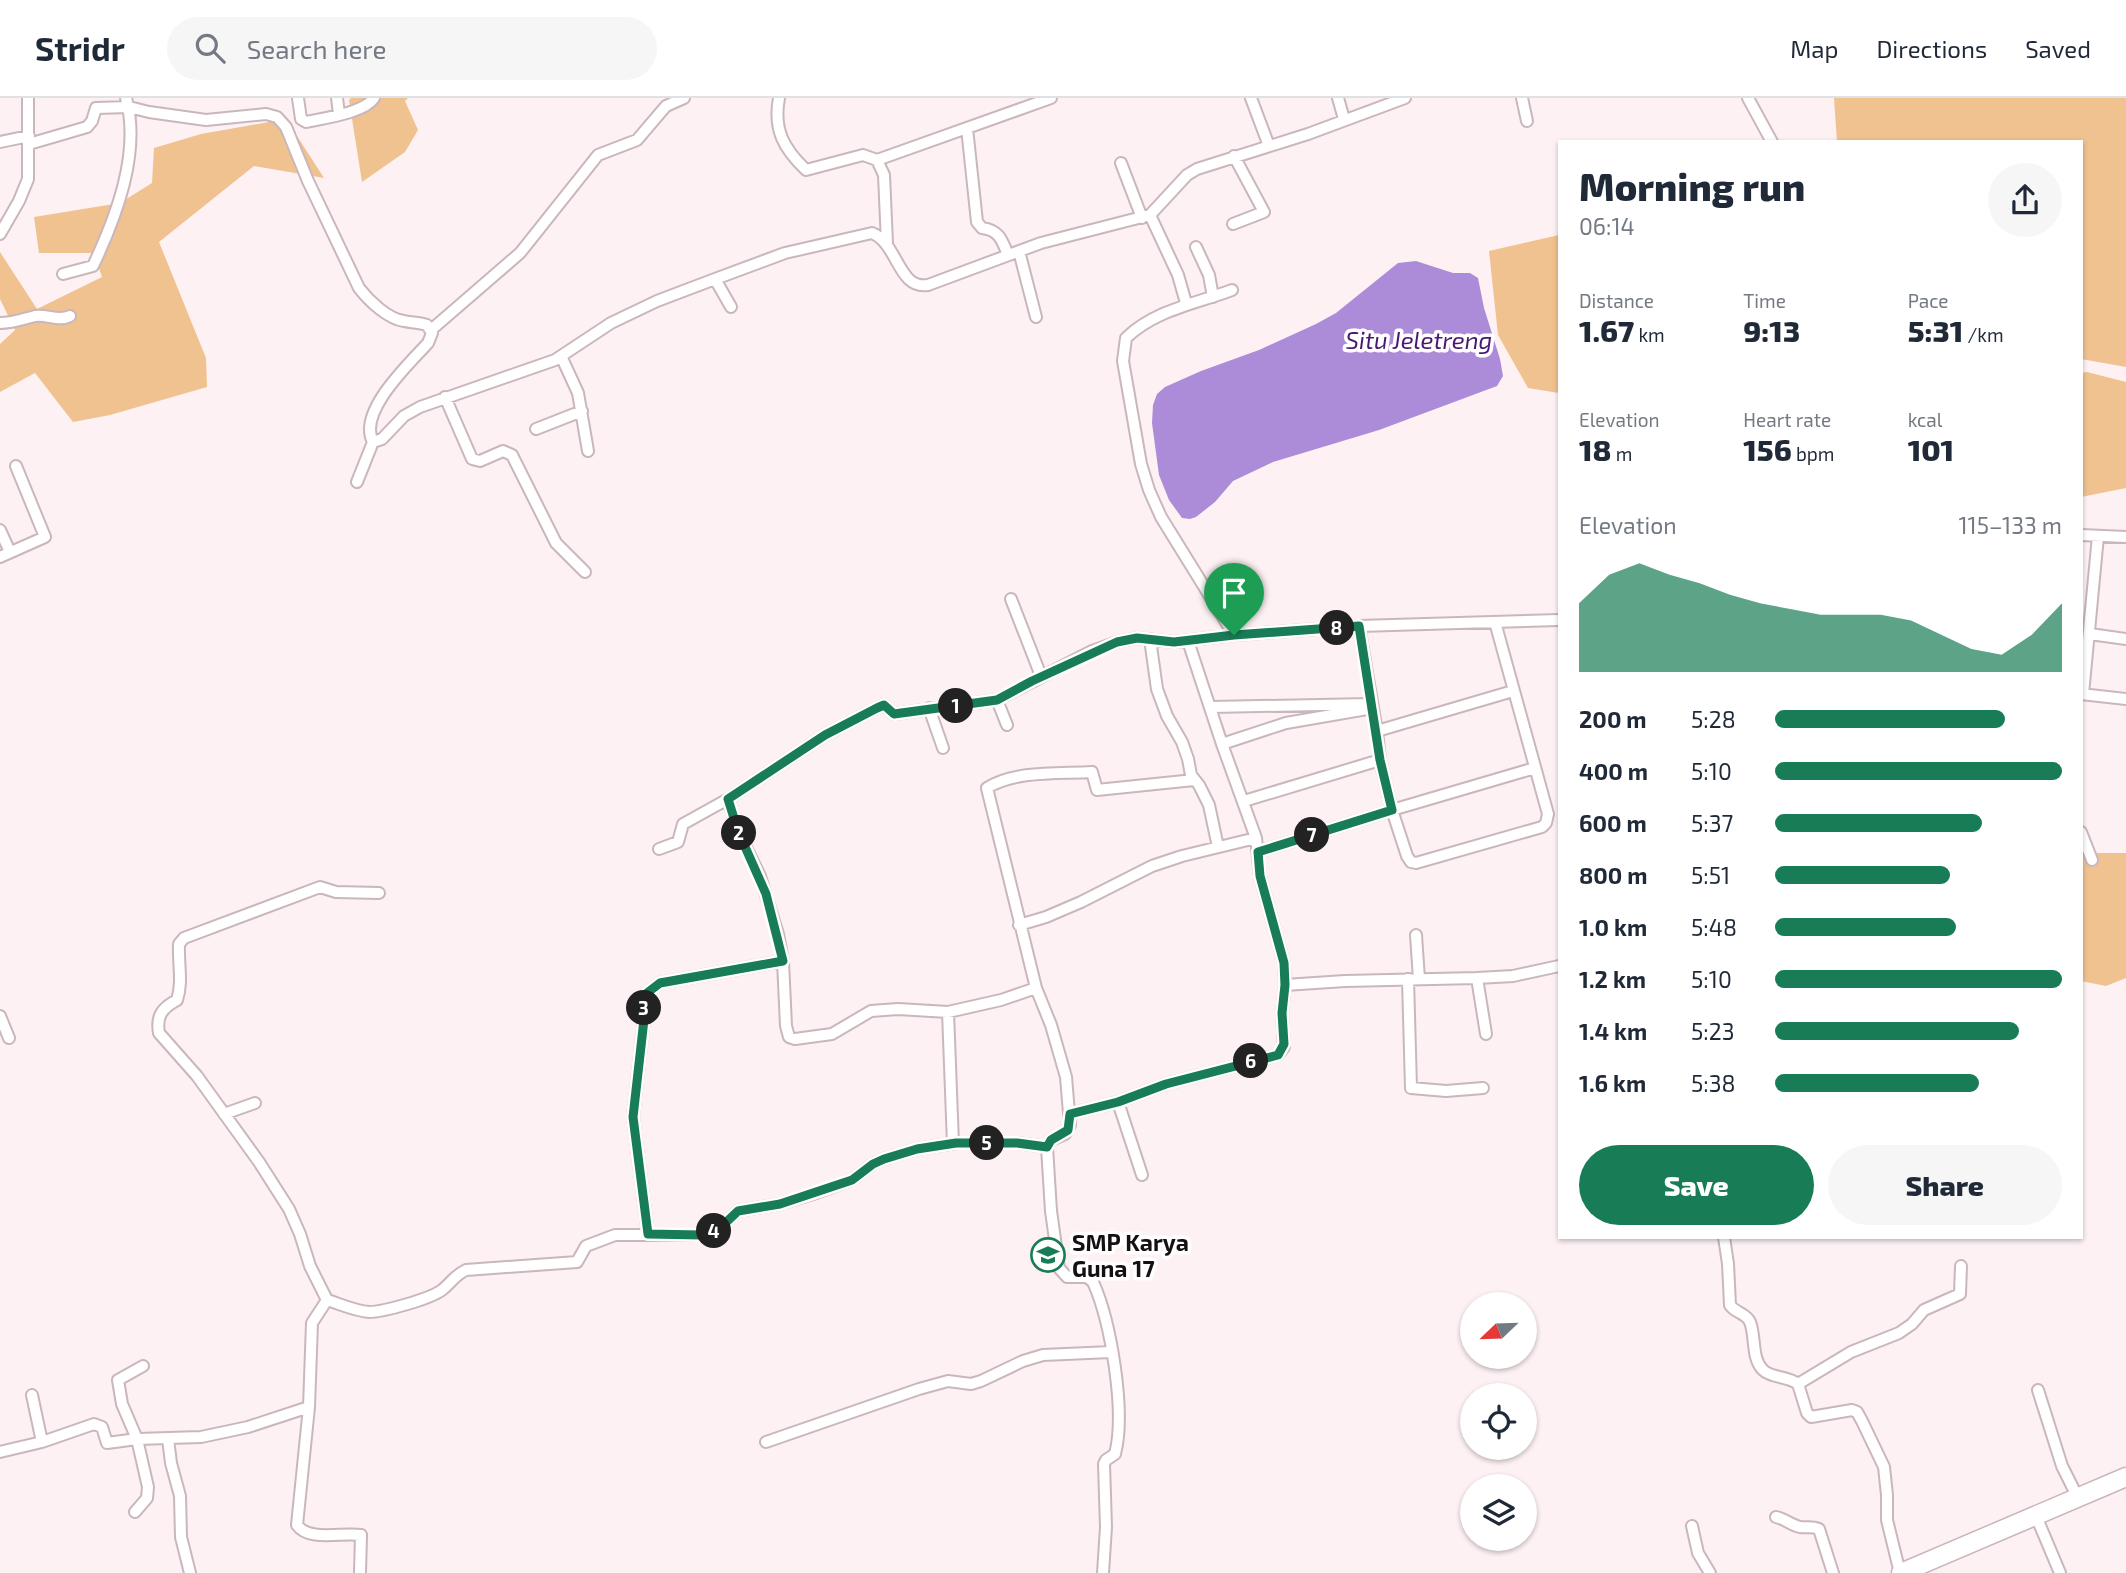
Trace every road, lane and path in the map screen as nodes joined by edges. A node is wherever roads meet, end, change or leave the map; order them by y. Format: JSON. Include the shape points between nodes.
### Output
{"nodes":[{"id":1,"x":28,"y":98,"type":"edge"},
{"id":2,"x":298,"y":98,"type":"edge"},
{"id":3,"x":337,"y":98,"type":"edge"},
{"id":4,"x":374,"y":98,"type":"edge"},
{"id":5,"x":684,"y":98,"type":"edge"},
{"id":6,"x":779,"y":98,"type":"edge"},
{"id":7,"x":1051,"y":98,"type":"edge"},
{"id":8,"x":1251,"y":98,"type":"edge"},
{"id":9,"x":1338,"y":98,"type":"edge"},
{"id":10,"x":1405,"y":98,"type":"edge"},
{"id":11,"x":1521,"y":98,"type":"edge"},
{"id":12,"x":1748,"y":98,"type":"edge"},
{"id":13,"x":127,"y":102,"type":"edge"},
{"id":14,"x":339,"y":114,"type":"junction"},
{"id":15,"x":1344,"y":119,"type":"junction"},
{"id":16,"x":1527,"y":121,"type":"dead end"},
{"id":17,"x":967,"y":128,"type":"junction"},
{"id":18,"x":29,"y":140,"type":"junction"},
{"id":19,"x":1771,"y":140,"type":"edge"},
{"id":20,"x":0,"y":142,"type":"edge"},
{"id":21,"x":1269,"y":146,"type":"junction"},
{"id":22,"x":1234,"y":156,"type":"junction"},
{"id":23,"x":877,"y":160,"type":"junction"},
{"id":24,"x":1121,"y":163,"type":"dead end"},
{"id":25,"x":1146,"y":216,"type":"junction"},
{"id":26,"x":1233,"y":224,"type":"dead end"},
{"id":27,"x":0,"y":234,"type":"edge"},
{"id":28,"x":887,"y":243,"type":"junction"},
{"id":29,"x":1196,"y":247,"type":"dead end"},
{"id":30,"x":1013,"y":253,"type":"junction"},
{"id":31,"x":63,"y":274,"type":"dead end"},
{"id":32,"x":715,"y":279,"type":"junction"},
{"id":33,"x":1232,"y":290,"type":"dead end"},
{"id":34,"x":1213,"y":297,"type":"junction"},
{"id":35,"x":1186,"y":303,"type":"junction"},
{"id":36,"x":731,"y":307,"type":"dead end"},
{"id":37,"x":70,"y":316,"type":"dead end"},
{"id":38,"x":1036,"y":317,"type":"dead end"},
{"id":39,"x":0,"y":323,"type":"edge"},
{"id":40,"x":431,"y":330,"type":"junction"},
{"id":41,"x":561,"y":356,"type":"junction"},
{"id":42,"x":445,"y":397,"type":"junction"},
{"id":43,"x":582,"y":411,"type":"junction"},
{"id":44,"x":536,"y":429,"type":"dead end"},
{"id":45,"x":373,"y":442,"type":"junction"},
{"id":46,"x":588,"y":451,"type":"dead end"},
{"id":47,"x":16,"y":466,"type":"dead end"},
{"id":48,"x":357,"y":482,"type":"dead end"},
{"id":49,"x":0,"y":530,"type":"edge"},
{"id":50,"x":2083,"y":535,"type":"edge"},
{"id":51,"x":2098,"y":536,"type":"junction"},
{"id":52,"x":2126,"y":537,"type":"edge"},
{"id":53,"x":5,"y":555,"type":"edge"},
{"id":54,"x":585,"y":572,"type":"dead end"},
{"id":55,"x":1011,"y":599,"type":"dead end"},
{"id":56,"x":1558,"y":620,"type":"edge"},
{"id":57,"x":1495,"y":622,"type":"junction"},
{"id":58,"x":1359,"y":626,"type":"junction"},
{"id":59,"x":2087,"y":628,"type":"edge"},
{"id":60,"x":1234,"y":635,"type":"junction"},
{"id":61,"x":1150,"y":639,"type":"junction"},
{"id":62,"x":2126,"y":639,"type":"edge"},
{"id":63,"x":1188,"y":640,"type":"junction"},
{"id":64,"x":1041,"y":676,"type":"junction"},
{"id":65,"x":2083,"y":681,"type":"edge"},
{"id":66,"x":1513,"y":691,"type":"junction"},
{"id":67,"x":2083,"y":694,"type":"edge"},
{"id":68,"x":2126,"y":699,"type":"edge"},
{"id":69,"x":997,"y":700,"type":"junction"},
{"id":70,"x":1211,"y":706,"type":"junction"},
{"id":71,"x":1372,"y":706,"type":"junction"},
{"id":72,"x":929,"y":708,"type":"junction"},
{"id":73,"x":1007,"y":725,"type":"dead end"},
{"id":74,"x":1377,"y":731,"type":"junction"},
{"id":75,"x":1222,"y":744,"type":"junction"},
{"id":76,"x":943,"y":748,"type":"dead end"},
{"id":77,"x":1380,"y":760,"type":"junction"},
{"id":78,"x":1535,"y":768,"type":"junction"},
{"id":79,"x":1194,"y":780,"type":"junction"},
{"id":80,"x":728,"y":799,"type":"junction"},
{"id":81,"x":1244,"y":801,"type":"junction"},
{"id":82,"x":1392,"y":810,"type":"junction"},
{"id":83,"x":2083,"y":837,"type":"edge"},
{"id":84,"x":1256,"y":838,"type":"junction"},
{"id":85,"x":1218,"y":847,"type":"junction"},
{"id":86,"x":659,"y":849,"type":"dead end"},
{"id":87,"x":1258,"y":852,"type":"junction"},
{"id":88,"x":2092,"y":860,"type":"dead end"},
{"id":89,"x":379,"y":893,"type":"dead end"},
{"id":90,"x":1019,"y":925,"type":"junction"},
{"id":91,"x":1416,"y":934,"type":"dead end"},
{"id":92,"x":783,"y":961,"type":"junction"},
{"id":93,"x":1558,"y":966,"type":"edge"},
{"id":94,"x":1477,"y":978,"type":"junction"},
{"id":95,"x":1413,"y":979,"type":"junction"},
{"id":96,"x":1285,"y":985,"type":"junction"},
{"id":97,"x":1036,"y":988,"type":"junction"},
{"id":98,"x":947,"y":1012,"type":"junction"},
{"id":99,"x":0,"y":1016,"type":"edge"},
{"id":100,"x":1486,"y":1034,"type":"dead end"},
{"id":101,"x":9,"y":1038,"type":"dead end"},
{"id":102,"x":1483,"y":1088,"type":"dead end"},
{"id":103,"x":1118,"y":1102,"type":"junction"},
{"id":104,"x":255,"y":1103,"type":"dead end"},
{"id":105,"x":224,"y":1114,"type":"junction"},
{"id":106,"x":1070,"y":1114,"type":"junction"},
{"id":107,"x":953,"y":1144,"type":"junction"},
{"id":108,"x":1047,"y":1147,"type":"junction"},
{"id":109,"x":1142,"y":1175,"type":"dead end"},
{"id":110,"x":648,"y":1234,"type":"junction"},
{"id":111,"x":1724,"y":1239,"type":"edge"},
{"id":112,"x":1961,"y":1266,"type":"dead end"},
{"id":113,"x":327,"y":1300,"type":"junction"},
{"id":114,"x":1111,"y":1352,"type":"junction"},
{"id":115,"x":143,"y":1366,"type":"dead end"},
{"id":116,"x":1798,"y":1384,"type":"junction"},
{"id":117,"x":2038,"y":1390,"type":"dead end"},
{"id":118,"x":32,"y":1395,"type":"dead end"},
{"id":119,"x":309,"y":1407,"type":"junction"},
{"id":120,"x":137,"y":1439,"type":"junction"},
{"id":121,"x":168,"y":1439,"type":"junction"},
{"id":122,"x":42,"y":1441,"type":"junction"},
{"id":123,"x":766,"y":1442,"type":"dead end"},
{"id":124,"x":0,"y":1452,"type":"edge"},
{"id":125,"x":2126,"y":1477,"type":"edge"},
{"id":126,"x":2078,"y":1498,"type":"junction"},
{"id":127,"x":135,"y":1512,"type":"dead end"},
{"id":128,"x":2036,"y":1516,"type":"junction"},
{"id":129,"x":1776,"y":1517,"type":"dead end"},
{"id":130,"x":1692,"y":1526,"type":"dead end"},
{"id":131,"x":190,"y":1573,"type":"edge"},
{"id":132,"x":360,"y":1573,"type":"edge"},
{"id":133,"x":1103,"y":1573,"type":"edge"},
{"id":134,"x":1710,"y":1573,"type":"edge"},
{"id":135,"x":1833,"y":1573,"type":"edge"},
{"id":136,"x":1901,"y":1573,"type":"edge"},
{"id":137,"x":2060,"y":1573,"type":"edge"}],
"edges":[{"from":1,"to":18,"type":"street"},
{"from":2,"to":14,"type":"street","via":[[301,119],[306,122]]},
{"from":3,"to":14,"type":"street"},
{"from":4,"to":14,"type":"street","via":[[370,105]]},
{"from":5,"to":40,"type":"street","via":[[666,106],[637,140],[598,155],[520,253]]},
{"from":6,"to":23,"type":"street","via":[[779,128],[787,151],[806,170],[863,155]]},
{"from":7,"to":17,"type":"street"},
{"from":8,"to":21,"type":"street"},
{"from":9,"to":15,"type":"street"},
{"from":10,"to":15,"type":"street"},
{"from":11,"to":16,"type":"street"},
{"from":12,"to":19,"type":"street"},
{"from":13,"to":18,"type":"street","via":[[96,108],[87,127]]},
{"from":13,"to":31,"type":"street","via":[[131,137],[124,180],[96,261],[90,269]]},
{"from":13,"to":40,"type":"street","via":[[149,112],[206,120],[266,114],[281,120],[359,288],[390,316]]},
{"from":15,"to":21,"type":"street"},
{"from":17,"to":23,"type":"street"},
{"from":17,"to":30,"type":"street","via":[[977,222],[998,233]]},
{"from":18,"to":20,"type":"street"},
{"from":18,"to":27,"type":"street","via":[[28,179]]},
{"from":21,"to":22,"type":"street"},
{"from":22,"to":25,"type":"street","via":[[1187,175]]},
{"from":22,"to":26,"type":"street","via":[[1264,212]]},
{"from":23,"to":28,"type":"street","via":[[884,175]]},
{"from":24,"to":25,"type":"street"},
{"from":25,"to":30,"type":"street"},
{"from":25,"to":35,"type":"street","via":[[1178,275]]},
{"from":28,"to":30,"type":"street","via":[[909,281],[920,286]]},
{"from":28,"to":32,"type":"street","via":[[878,235],[865,234],[785,253]]},
{"from":29,"to":34,"type":"street"},
{"from":30,"to":38,"type":"street"},
{"from":32,"to":36,"type":"street"},
{"from":32,"to":41,"type":"street","via":[[611,323]]},
{"from":33,"to":34,"type":"street"},
{"from":34,"to":35,"type":"street"},
{"from":35,"to":60,"type":"street","via":[[1135,329],[1126,338],[1123,361],[1141,464],[1154,503]]},
{"from":37,"to":39,"type":"street"},
{"from":40,"to":45,"type":"street","via":[[428,343],[379,401],[371,422]]},
{"from":41,"to":42,"type":"street"},
{"from":41,"to":43,"type":"street","via":[[573,377]]},
{"from":42,"to":45,"type":"street","via":[[404,416]]},
{"from":42,"to":54,"type":"street","via":[[470,455],[480,461],[503,451],[512,455],[556,543]]},
{"from":43,"to":44,"type":"street"},
{"from":43,"to":46,"type":"street"},
{"from":45,"to":48,"type":"street"},
{"from":47,"to":53,"type":"street","via":[[46,537]]},
{"from":49,"to":53,"type":"street"},
{"from":50,"to":51,"type":"street"},
{"from":51,"to":52,"type":"street"},
{"from":51,"to":59,"type":"street"},
{"from":55,"to":64,"type":"street"},
{"from":56,"to":57,"type":"street"},
{"from":57,"to":58,"type":"street"},
{"from":57,"to":66,"type":"street"},
{"from":58,"to":60,"type":"street"},
{"from":58,"to":71,"type":"street"},
{"from":59,"to":62,"type":"street"},
{"from":59,"to":65,"type":"street"},
{"from":60,"to":63,"type":"street"},
{"from":61,"to":63,"type":"street"},
{"from":61,"to":64,"type":"street","via":[[1117,642]]},
{"from":61,"to":79,"type":"street","via":[[1157,689]]},
{"from":63,"to":70,"type":"street"},
{"from":64,"to":69,"type":"street"},
{"from":66,"to":74,"type":"street"},
{"from":66,"to":78,"type":"street"},
{"from":67,"to":68,"type":"street"},
{"from":69,"to":72,"type":"street"},
{"from":69,"to":73,"type":"street"},
{"from":70,"to":71,"type":"street"},
{"from":70,"to":75,"type":"street"},
{"from":71,"to":74,"type":"street"},
{"from":71,"to":75,"type":"street","via":[[1286,723]]},
{"from":72,"to":76,"type":"street"},
{"from":72,"to":80,"type":"street","via":[[894,714],[884,705],[877,708],[814,742]]},
{"from":74,"to":77,"type":"street"},
{"from":75,"to":81,"type":"street"},
{"from":77,"to":81,"type":"street"},
{"from":77,"to":82,"type":"street"},
{"from":78,"to":82,"type":"street"},
{"from":78,"to":82,"type":"street","via":[[1548,814],[1542,827],[1422,863],[1411,862],[1407,856]]},
{"from":79,"to":85,"type":"street","via":[[1209,805]]},
{"from":79,"to":90,"type":"street","via":[[1097,790],[1092,772],[1021,777],[987,788]]},
{"from":80,"to":86,"type":"street","via":[[683,824],[678,842]]},
{"from":80,"to":92,"type":"street","via":[[766,894]]},
{"from":81,"to":84,"type":"street"},
{"from":82,"to":87,"type":"street"},
{"from":83,"to":88,"type":"street"},
{"from":84,"to":85,"type":"street"},
{"from":84,"to":87,"type":"street"},
{"from":85,"to":90,"type":"street","via":[[1152,866],[1081,902]]},
{"from":87,"to":96,"type":"street"},
{"from":89,"to":105,"type":"street","via":[[320,887],[184,938],[179,944],[179,992],[177,1000],[164,1006],[159,1016],[159,1033]]},
{"from":90,"to":97,"type":"street"},
{"from":91,"to":95,"type":"street"},
{"from":92,"to":98,"type":"street","via":[[786,1026],[789,1037],[795,1039],[832,1034],[871,1011]]},
{"from":92,"to":110,"type":"street","via":[[660,983],[647,993],[633,1117]]},
{"from":93,"to":94,"type":"street"},
{"from":94,"to":95,"type":"street"},
{"from":94,"to":100,"type":"street"},
{"from":95,"to":96,"type":"street"},
{"from":95,"to":102,"type":"street","via":[[1411,1088]]},
{"from":96,"to":103,"type":"street","via":[[1284,1044],[1278,1055],[1166,1084]]},
{"from":97,"to":98,"type":"street"},
{"from":97,"to":106,"type":"street","via":[[1061,1058]]},
{"from":98,"to":107,"type":"street"},
{"from":99,"to":101,"type":"street"},
{"from":103,"to":106,"type":"street"},
{"from":103,"to":109,"type":"street"},
{"from":104,"to":105,"type":"street"},
{"from":105,"to":113,"type":"street","via":[[289,1209]]},
{"from":106,"to":108,"type":"street","via":[[1068,1130]]},
{"from":107,"to":108,"type":"street"},
{"from":107,"to":110,"type":"street","via":[[899,1154],[873,1164],[852,1180],[780,1204],[738,1211],[719,1229],[701,1235]]},
{"from":108,"to":114,"type":"street","via":[[1059,1268],[1067,1277],[1087,1277],[1093,1282]]},
{"from":110,"to":113,"type":"street","via":[[597,1241],[586,1246],[577,1262],[466,1270],[434,1294],[381,1310]]},
{"from":111,"to":116,"type":"street","via":[[1730,1305],[1750,1323],[1759,1364],[1766,1372]]},
{"from":112,"to":116,"type":"street","via":[[1960,1294],[1924,1310],[1899,1333],[1852,1352]]},
{"from":113,"to":119,"type":"street","via":[[313,1323]]},
{"from":114,"to":123,"type":"street","via":[[1043,1355],[981,1381],[948,1381]]},
{"from":114,"to":133,"type":"street","via":[[1120,1423],[1115,1454],[1104,1464]]},
{"from":115,"to":120,"type":"street","via":[[118,1380],[122,1404]]},
{"from":116,"to":136,"type":"street","via":[[1811,1417],[1852,1410],[1862,1421],[1884,1467],[1887,1520]]},
{"from":117,"to":126,"type":"street","via":[[2062,1466]]},
{"from":118,"to":122,"type":"street"},
{"from":119,"to":121,"type":"street","via":[[248,1427]]},
{"from":119,"to":132,"type":"street","via":[[297,1525],[312,1534],[360,1535]]},
{"from":120,"to":121,"type":"street"},
{"from":120,"to":122,"type":"street","via":[[107,1443],[102,1427],[94,1424]]},
{"from":120,"to":127,"type":"street","via":[[148,1487],[147,1497]]},
{"from":121,"to":131,"type":"street"},
{"from":122,"to":124,"type":"street"},
{"from":125,"to":126,"type":"main road"},
{"from":126,"to":128,"type":"main road"},
{"from":128,"to":136,"type":"main road"},
{"from":128,"to":137,"type":"street"},
{"from":129,"to":135,"type":"street","via":[[1798,1527],[1819,1529]]},
{"from":130,"to":134,"type":"street","via":[[1698,1552]]}]}
